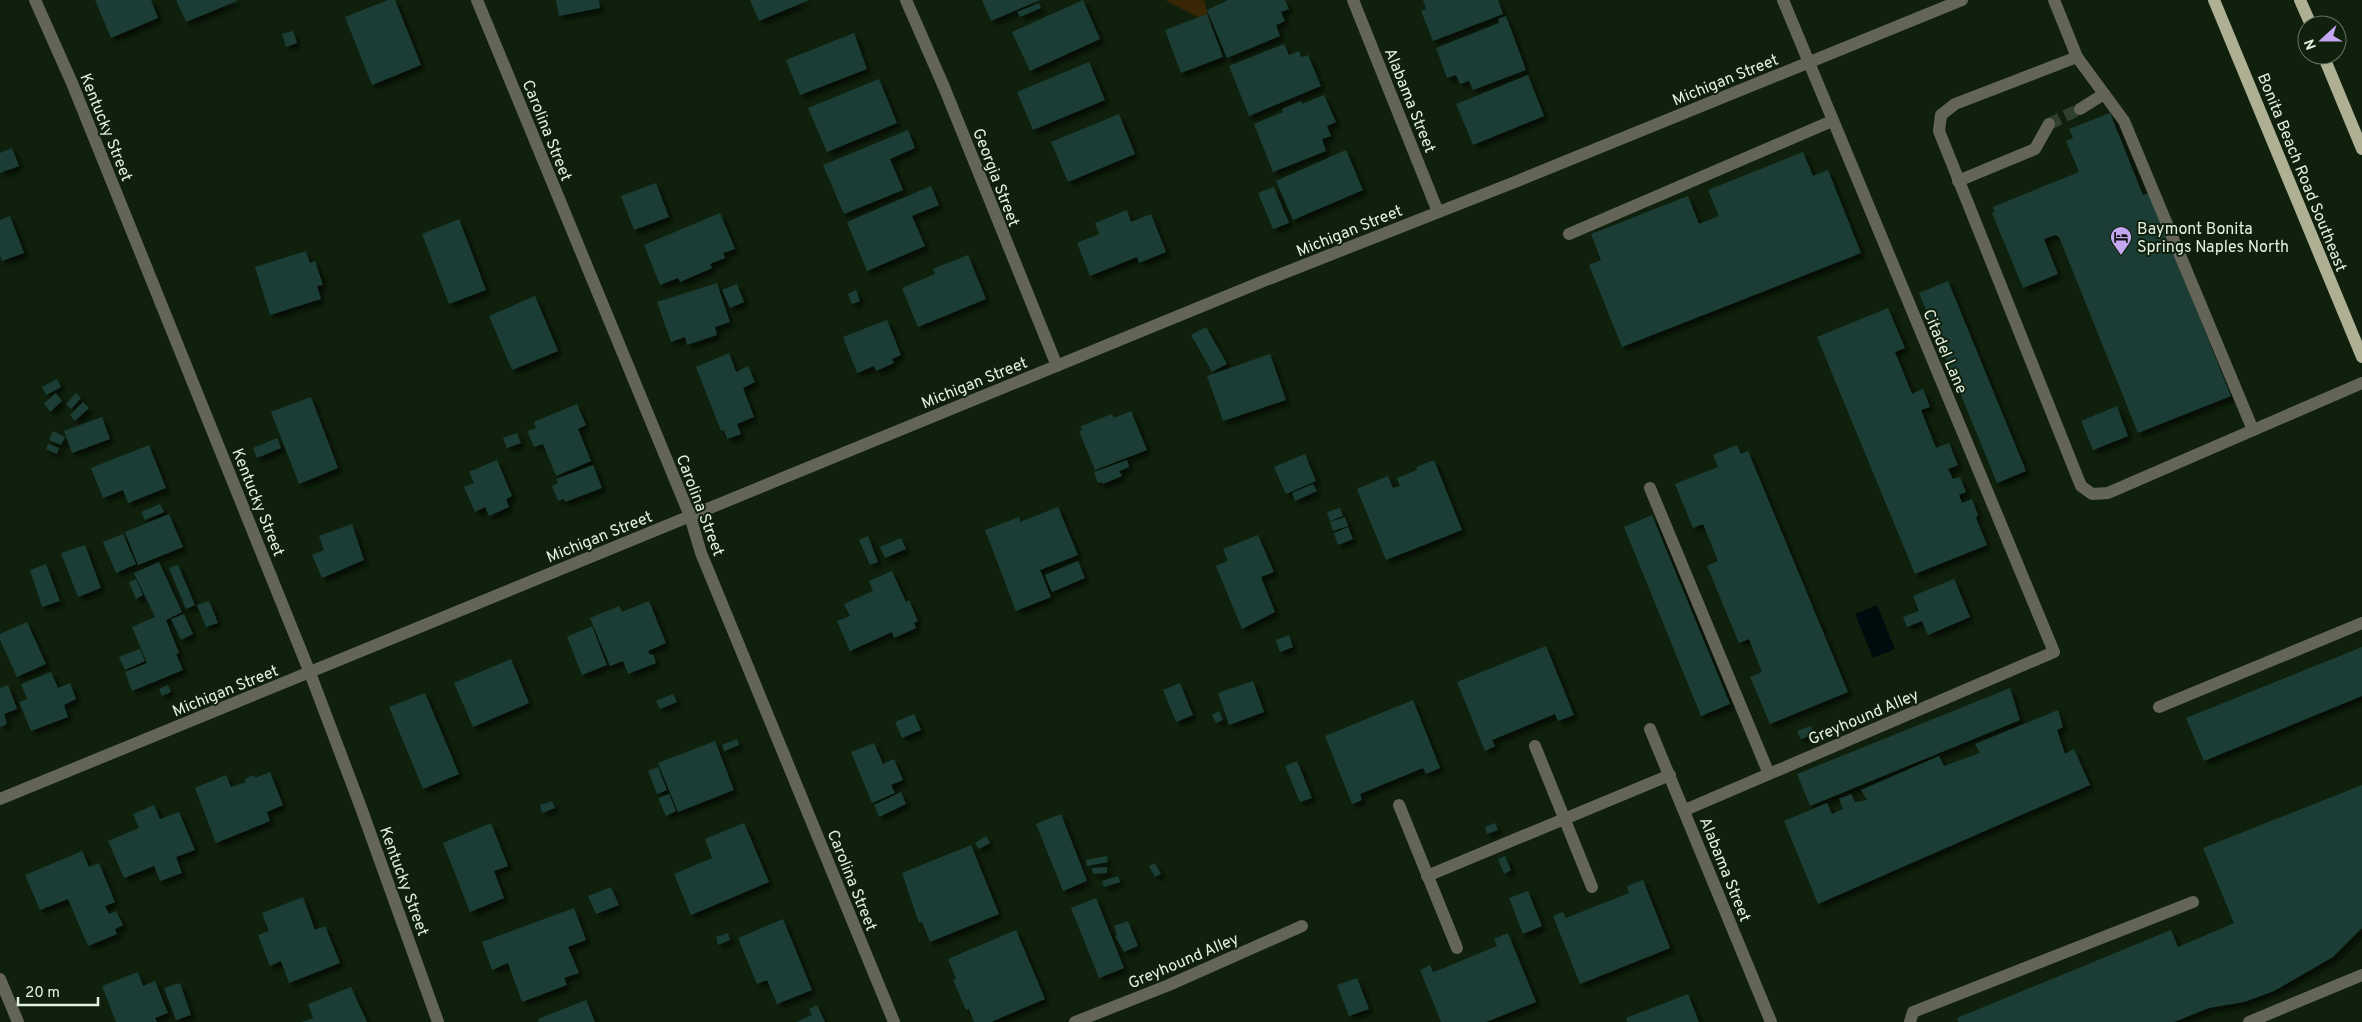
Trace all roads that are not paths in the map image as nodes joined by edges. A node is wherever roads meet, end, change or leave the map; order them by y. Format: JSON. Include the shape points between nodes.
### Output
{"nodes":[{"id":1,"x":35,"y":0,"type":"edge"},
{"id":2,"x":477,"y":0,"type":"edge"},
{"id":3,"x":906,"y":0,"type":"edge"},
{"id":4,"x":1353,"y":0,"type":"edge"},
{"id":5,"x":1783,"y":0,"type":"edge"},
{"id":6,"x":1962,"y":0,"type":"edge"},
{"id":7,"x":2054,"y":0,"type":"edge"},
{"id":8,"x":2214,"y":0,"type":"edge"},
{"id":9,"x":2300,"y":0,"type":"edge"},
{"id":10,"x":2307,"y":15,"type":"edge"},
{"id":11,"x":2077,"y":57,"type":"junction"},
{"id":12,"x":1808,"y":62,"type":"junction"},
{"id":13,"x":2327,"y":65,"type":"edge"},
{"id":14,"x":2104,"y":94,"type":"junction"},
{"id":15,"x":2080,"y":109,"type":"tunnel mouth"},
{"id":16,"x":1832,"y":121,"type":"junction"},
{"id":17,"x":2049,"y":124,"type":"tunnel mouth"},
{"id":18,"x":2362,"y":149,"type":"edge"},
{"id":19,"x":1958,"y":181,"type":"junction"},
{"id":20,"x":1438,"y":212,"type":"junction"},
{"id":21,"x":1569,"y":234,"type":"dead end"},
{"id":22,"x":2362,"y":357,"type":"edge"},
{"id":23,"x":1057,"y":366,"type":"junction"},
{"id":24,"x":2362,"y":383,"type":"edge"},
{"id":25,"x":2253,"y":430,"type":"junction"},
{"id":26,"x":1650,"y":488,"type":"dead end"},
{"id":27,"x":690,"y":516,"type":"junction"},
{"id":28,"x":2362,"y":623,"type":"edge"},
{"id":29,"x":2054,"y":652,"type":"joint"},
{"id":30,"x":310,"y":673,"type":"junction"},
{"id":31,"x":2159,"y":706,"type":"dead end"},
{"id":32,"x":1650,"y":729,"type":"dead end"},
{"id":33,"x":1535,"y":746,"type":"dead end"},
{"id":34,"x":1769,"y":774,"type":"junction"},
{"id":35,"x":1670,"y":775,"type":"junction"},
{"id":36,"x":0,"y":799,"type":"edge"},
{"id":37,"x":1399,"y":805,"type":"dead end"},
{"id":38,"x":1685,"y":810,"type":"junction"},
{"id":39,"x":1566,"y":818,"type":"junction"},
{"id":40,"x":1427,"y":876,"type":"junction"},
{"id":41,"x":1592,"y":887,"type":"dead end"},
{"id":42,"x":2193,"y":902,"type":"dead end"},
{"id":43,"x":1302,"y":926,"type":"dead end"},
{"id":44,"x":1457,"y":948,"type":"dead end"},
{"id":45,"x":2362,"y":975,"type":"edge"},
{"id":46,"x":0,"y":979,"type":"edge"},
{"id":47,"x":18,"y":1022,"type":"edge"},
{"id":48,"x":438,"y":1022,"type":"edge"},
{"id":49,"x":894,"y":1022,"type":"edge"},
{"id":50,"x":1075,"y":1022,"type":"edge"},
{"id":51,"x":1771,"y":1022,"type":"edge"},
{"id":52,"x":1910,"y":1022,"type":"edge"},
{"id":53,"x":2249,"y":1022,"type":"edge"}],
"edges":[{"from":1,"to":30,"type":"street","name":"Kentucky Street","via":[[72,83]]},
{"from":2,"to":27,"type":"street","name":"Carolina Street"},
{"from":3,"to":23,"type":"street","name":"Georgia Street"},
{"from":4,"to":20,"type":"street","name":"Alabama Street"},
{"from":5,"to":12,"type":"street","name":"Citadel Lane"},
{"from":6,"to":12,"type":"street","name":"Michigan Street"},
{"from":7,"to":11,"type":"street"},
{"from":8,"to":22,"type":"main road","name":"Bonita Beach Road Southeast"},
{"from":9,"to":10,"type":"main road"},
{"from":11,"to":14,"type":"street"},
{"from":11,"to":19,"type":"street","via":[[1955,104],[1941,115],[1939,131]]},
{"from":12,"to":16,"type":"street","name":"Citadel Lane"},
{"from":12,"to":20,"type":"street","name":"Michigan Street"},
{"from":13,"to":18,"type":"main road"},
{"from":14,"to":15,"type":"street"},
{"from":14,"to":25,"type":"street","via":[[2124,121]]},
{"from":16,"to":21,"type":"street"},
{"from":16,"to":29,"type":"street","name":"Citadel Lane"},
{"from":17,"to":19,"type":"street","via":[[2035,149]]},
{"from":19,"to":25,"type":"street","via":[[2081,486],[2092,494],[2108,493]]},
{"from":20,"to":23,"type":"street","name":"Michigan Street"},
{"from":23,"to":27,"type":"street","name":"Michigan Street"},
{"from":24,"to":25,"type":"street"},
{"from":26,"to":34,"type":"street"},
{"from":27,"to":30,"type":"street","name":"Michigan Street"},
{"from":27,"to":49,"type":"street","name":"Carolina Street","via":[[702,553]]},
{"from":28,"to":31,"type":"street"},
{"from":29,"to":34,"type":"street","name":"Greyhound Alley"},
{"from":30,"to":36,"type":"street","name":"Michigan Street"},
{"from":30,"to":48,"type":"street","name":"Kentucky Street"},
{"from":32,"to":35,"type":"street","name":"Alabama Street"},
{"from":33,"to":39,"type":"street"},
{"from":34,"to":38,"type":"street","name":"Greyhound Alley"},
{"from":35,"to":38,"type":"street","name":"Alabama Street"},
{"from":35,"to":39,"type":"street"},
{"from":37,"to":40,"type":"street"},
{"from":38,"to":51,"type":"street","name":"Alabama Street"},
{"from":39,"to":40,"type":"street"},
{"from":39,"to":41,"type":"street"},
{"from":40,"to":44,"type":"street"},
{"from":42,"to":52,"type":"street","via":[[1913,1012]]},
{"from":43,"to":50,"type":"street","name":"Greyhound Alley","via":[[1169,985]]},
{"from":45,"to":53,"type":"street"},
{"from":46,"to":47,"type":"street"}]}
